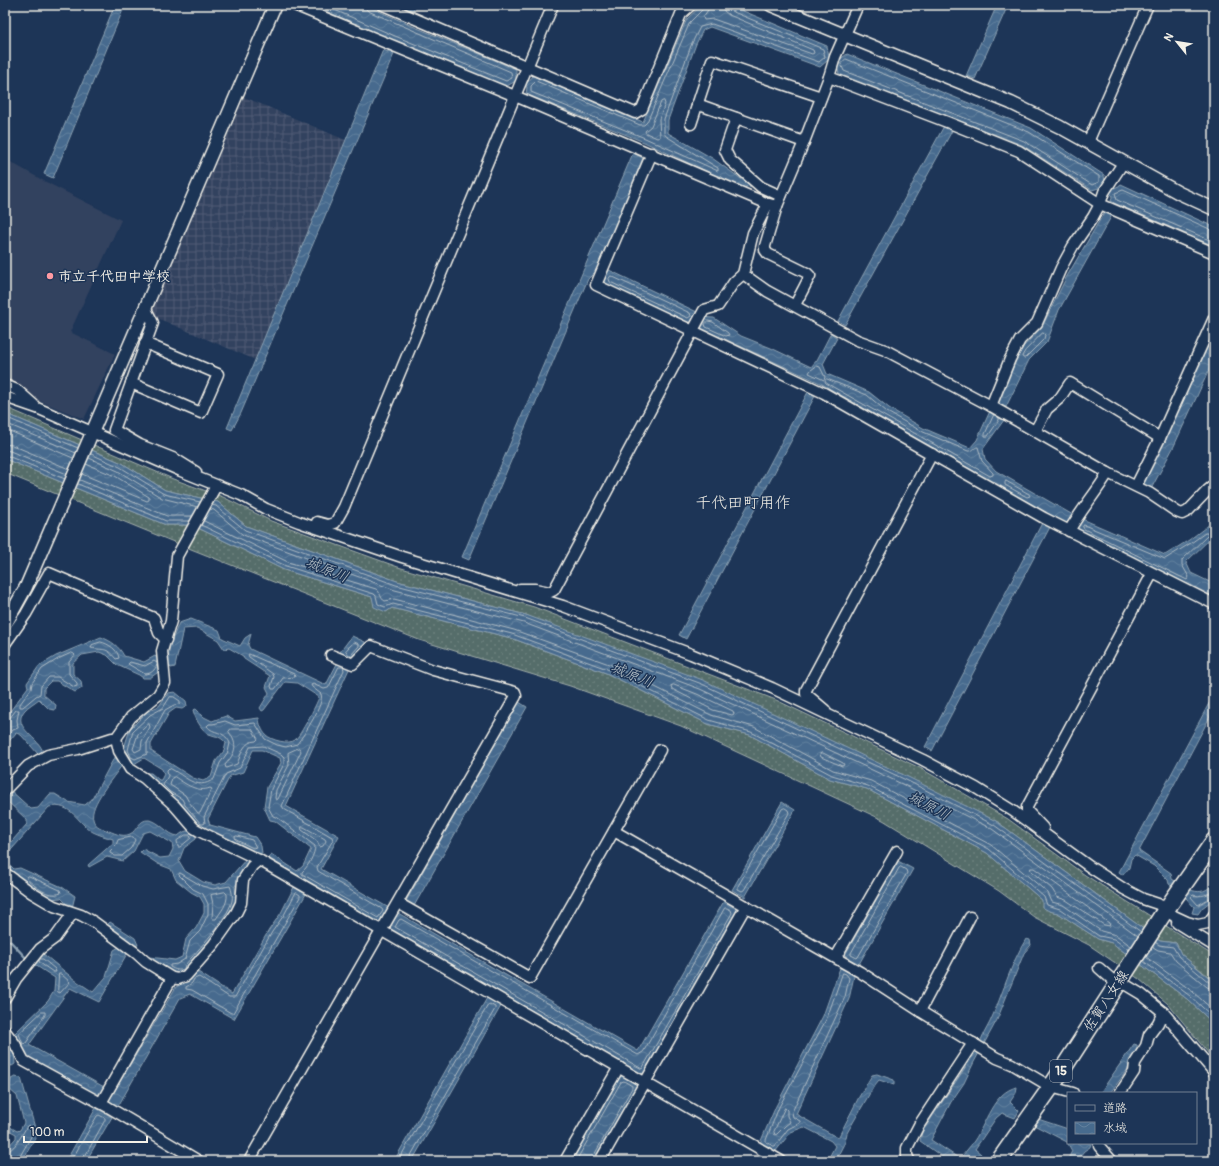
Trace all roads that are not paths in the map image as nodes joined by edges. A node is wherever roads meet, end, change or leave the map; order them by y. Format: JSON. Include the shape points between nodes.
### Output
{"nodes":[{"id":1,"x":275,"y":5,"type":"edge"},
{"id":2,"x":294,"y":5,"type":"edge"},
{"id":3,"x":383,"y":5,"type":"edge"},
{"id":4,"x":553,"y":5,"type":"edge"},
{"id":5,"x":691,"y":5,"type":"edge"},
{"id":6,"x":771,"y":5,"type":"edge"},
{"id":7,"x":858,"y":5,"type":"edge"},
{"id":8,"x":1148,"y":5,"type":"edge"},
{"id":9,"x":844,"y":35,"type":"junction"},
{"id":10,"x":528,"y":66,"type":"junction"},
{"id":11,"x":829,"y":77,"type":"junction"},
{"id":12,"x":515,"y":96,"type":"junction"},
{"id":13,"x":821,"y":97,"type":"junction"},
{"id":14,"x":697,"y":104,"type":"junction"},
{"id":15,"x":736,"y":118,"type":"junction"},
{"id":16,"x":691,"y":124,"type":"dead end"},
{"id":17,"x":804,"y":142,"type":"junction"},
{"id":18,"x":1088,"y":142,"type":"junction"},
{"id":19,"x":652,"y":153,"type":"junction"},
{"id":20,"x":1123,"y":163,"type":"junction"},
{"id":21,"x":781,"y":196,"type":"junction"},
{"id":22,"x":1100,"y":204,"type":"junction"},
{"id":23,"x":772,"y":205,"type":"junction"},
{"id":24,"x":1214,"y":209,"type":"edge"},
{"id":25,"x":1214,"y":253,"type":"edge"},
{"id":26,"x":743,"y":274,"type":"junction"},
{"id":27,"x":795,"y":305,"type":"junction"},
{"id":28,"x":145,"y":307,"type":"junction"},
{"id":29,"x":1214,"y":318,"type":"edge"},
{"id":30,"x":696,"y":324,"type":"junction"},
{"id":31,"x":145,"y":343,"type":"junction"},
{"id":32,"x":131,"y":384,"type":"junction"},
{"id":33,"x":5,"y":385,"type":"edge"},
{"id":34,"x":5,"y":397,"type":"edge"},
{"id":35,"x":992,"y":406,"type":"junction"},
{"id":36,"x":37,"y":408,"type":"junction"},
{"id":37,"x":92,"y":431,"type":"junction"},
{"id":38,"x":1035,"y":431,"type":"junction"},
{"id":39,"x":1160,"y":438,"type":"junction"},
{"id":40,"x":932,"y":454,"type":"junction"},
{"id":41,"x":1108,"y":473,"type":"junction"},
{"id":42,"x":203,"y":479,"type":"junction"},
{"id":43,"x":1214,"y":485,"type":"edge"},
{"id":44,"x":216,"y":486,"type":"junction"},
{"id":45,"x":1136,"y":486,"type":"junction"},
{"id":46,"x":299,"y":522,"type":"junction"},
{"id":47,"x":1072,"y":526,"type":"junction"},
{"id":48,"x":1152,"y":574,"type":"junction"},
{"id":49,"x":509,"y":589,"type":"junction"},
{"id":50,"x":1214,"y":604,"type":"edge"},
{"id":51,"x":5,"y":625,"type":"edge"},
{"id":52,"x":166,"y":640,"type":"junction"},
{"id":53,"x":5,"y":644,"type":"edge"},
{"id":54,"x":331,"y":655,"type":"dead end"},
{"id":55,"x":830,"y":716,"type":"junction"},
{"id":56,"x":116,"y":738,"type":"junction"},
{"id":57,"x":660,"y":750,"type":"dead end"},
{"id":58,"x":7,"y":788,"type":"edge"},
{"id":59,"x":614,"y":831,"type":"junction"},
{"id":60,"x":1046,"y":836,"type":"junction"},
{"id":61,"x":1214,"y":841,"type":"edge"},
{"id":62,"x":898,"y":851,"type":"dead end"},
{"id":63,"x":259,"y":860,"type":"junction"},
{"id":64,"x":5,"y":873,"type":"edge"},
{"id":65,"x":398,"y":903,"type":"junction"},
{"id":66,"x":746,"y":906,"type":"junction"},
{"id":67,"x":1164,"y":912,"type":"junction"},
{"id":68,"x":73,"y":913,"type":"junction"},
{"id":69,"x":1214,"y":915,"type":"edge"},
{"id":70,"x":970,"y":917,"type":"dead end"},
{"id":71,"x":382,"y":931,"type":"junction"},
{"id":72,"x":1214,"y":946,"type":"edge"},
{"id":73,"x":836,"y":957,"type":"junction"},
{"id":74,"x":1099,"y":968,"type":"dead end"},
{"id":75,"x":172,"y":978,"type":"junction"},
{"id":76,"x":1118,"y":982,"type":"junction"},
{"id":77,"x":5,"y":998,"type":"edge"},
{"id":78,"x":920,"y":1011,"type":"junction"},
{"id":79,"x":1163,"y":1012,"type":"junction"},
{"id":80,"x":5,"y":1031,"type":"edge"},
{"id":81,"x":977,"y":1046,"type":"junction"},
{"id":82,"x":619,"y":1067,"type":"junction"},
{"id":83,"x":1214,"y":1072,"type":"edge"},
{"id":84,"x":637,"y":1077,"type":"junction"},
{"id":85,"x":1051,"y":1087,"type":"junction"},
{"id":86,"x":1068,"y":1092,"type":"edge"},
{"id":87,"x":1121,"y":1092,"type":"edge"},
{"id":88,"x":107,"y":1107,"type":"junction"},
{"id":89,"x":1099,"y":1144,"type":"edge"},
{"id":90,"x":199,"y":1161,"type":"edge"},
{"id":91,"x":249,"y":1161,"type":"edge"},
{"id":92,"x":565,"y":1161,"type":"edge"},
{"id":93,"x":600,"y":1161,"type":"edge"},
{"id":94,"x":781,"y":1161,"type":"edge"},
{"id":95,"x":910,"y":1161,"type":"edge"},
{"id":96,"x":999,"y":1161,"type":"edge"},
{"id":97,"x":1112,"y":1161,"type":"edge"}],
"edges":[{"from":1,"to":28,"type":"street"},
{"from":2,"to":12,"type":"street"},
{"from":3,"to":10,"type":"street"},
{"from":4,"to":10,"type":"street"},
{"from":5,"to":10,"type":"street","via":[[681,14],[642,109],[635,113]]},
{"from":6,"to":9,"type":"street"},
{"from":7,"to":9,"type":"street"},
{"from":8,"to":18,"type":"street"},
{"from":9,"to":11,"type":"street"},
{"from":9,"to":18,"type":"street","via":[[1012,103]]},
{"from":10,"to":12,"type":"street"},
{"from":11,"to":13,"type":"street"},
{"from":11,"to":22,"type":"street","via":[[1019,152]]},
{"from":12,"to":19,"type":"street"},
{"from":12,"to":46,"type":"street","via":[[344,507],[335,523],[328,525],[314,521]]},
{"from":13,"to":14,"type":"street","via":[[712,60]]},
{"from":13,"to":17,"type":"street"},
{"from":14,"to":15,"type":"street"},
{"from":14,"to":16,"type":"street"},
{"from":15,"to":17,"type":"street"},
{"from":15,"to":21,"type":"street","via":[[724,150],[730,160],[761,187]]},
{"from":17,"to":21,"type":"street"},
{"from":18,"to":20,"type":"street"},
{"from":19,"to":23,"type":"street"},
{"from":19,"to":30,"type":"street","via":[[596,285]]},
{"from":20,"to":22,"type":"street"},
{"from":20,"to":24,"type":"street"},
{"from":21,"to":23,"type":"street"},
{"from":22,"to":25,"type":"street"},
{"from":22,"to":35,"type":"street","via":[[1064,263],[1037,323],[1020,340]]},
{"from":23,"to":26,"type":"street","via":[[753,233]]},
{"from":23,"to":27,"type":"street","via":[[764,250],[810,276]]},
{"from":26,"to":27,"type":"street","via":[[767,291]]},
{"from":26,"to":30,"type":"street","via":[[734,282],[718,306],[704,310]]},
{"from":27,"to":35,"type":"street","via":[[857,340],[885,350]]},
{"from":28,"to":31,"type":"street","via":[[153,323]]},
{"from":28,"to":37,"type":"street"},
{"from":29,"to":39,"type":"street"},
{"from":30,"to":40,"type":"street"},
{"from":30,"to":49,"type":"street","via":[[554,590],[550,592]]},
{"from":31,"to":32,"type":"street"},
{"from":31,"to":32,"type":"street","via":[[218,374],[201,414]]},
{"from":32,"to":42,"type":"street","via":[[114,430],[140,445],[175,459]]},
{"from":33,"to":36,"type":"street","via":[[17,390]]},
{"from":34,"to":36,"type":"street"},
{"from":35,"to":38,"type":"street"},
{"from":36,"to":37,"type":"street"},
{"from":37,"to":42,"type":"street"},
{"from":37,"to":51,"type":"street","via":[[26,588]]},
{"from":38,"to":39,"type":"street","via":[[1047,409],[1060,398],[1070,383]]},
{"from":38,"to":41,"type":"street"},
{"from":39,"to":45,"type":"street"},
{"from":40,"to":47,"type":"street","via":[[1044,518]]},
{"from":40,"to":55,"type":"street","via":[[806,690],[806,694]]},
{"from":41,"to":45,"type":"street"},
{"from":41,"to":47,"type":"street"},
{"from":42,"to":44,"type":"street"},
{"from":43,"to":45,"type":"street","via":[[1182,514]]},
{"from":44,"to":46,"type":"street","via":[[235,492],[266,509]]},
{"from":44,"to":52,"type":"street","via":[[177,556],[171,621]]},
{"from":46,"to":49,"type":"street","via":[[402,557]]},
{"from":47,"to":48,"type":"street"},
{"from":48,"to":50,"type":"street"},
{"from":48,"to":60,"type":"street","via":[[1027,807],[1027,811],[1043,828]]},
{"from":49,"to":55,"type":"street","via":[[563,606],[691,654]]},
{"from":52,"to":53,"type":"street","via":[[159,633],[154,618],[49,573],[26,614]]},
{"from":52,"to":56,"type":"street","via":[[162,651],[165,683],[158,695],[131,717]]},
{"from":54,"to":65,"type":"street","via":[[353,664],[371,646],[433,670],[515,692],[516,696]]},
{"from":55,"to":60,"type":"street","via":[[976,788]]},
{"from":56,"to":58,"type":"street","via":[[48,755],[28,766]]},
{"from":56,"to":63,"type":"street","via":[[119,751],[130,769],[175,806],[194,828]]},
{"from":57,"to":59,"type":"street"},
{"from":59,"to":65,"type":"street","via":[[530,978]]},
{"from":59,"to":66,"type":"street"},
{"from":60,"to":67,"type":"street","via":[[1118,885],[1158,904]]},
{"from":61,"to":67,"type":"main road","name":"佐賀八女線","number":"15"},
{"from":62,"to":73,"type":"street"},
{"from":63,"to":71,"type":"street"},
{"from":63,"to":75,"type":"street","via":[[243,880],[241,903],[236,913],[214,944],[188,973],[178,979]]},
{"from":64,"to":68,"type":"street","via":[[48,903]]},
{"from":65,"to":71,"type":"street"},
{"from":66,"to":73,"type":"street"},
{"from":66,"to":84,"type":"street"},
{"from":67,"to":69,"type":"street","via":[[1198,925],[1208,923]]},
{"from":67,"to":72,"type":"street"},
{"from":67,"to":76,"type":"main road","name":"佐賀八女線","number":"15"},
{"from":68,"to":75,"type":"street","via":[[94,922],[146,962]]},
{"from":68,"to":77,"type":"street","via":[[56,938],[40,949],[16,979]]},
{"from":70,"to":78,"type":"street"},
{"from":71,"to":82,"type":"street"},
{"from":71,"to":91,"type":"street"},
{"from":73,"to":78,"type":"street"},
{"from":74,"to":76,"type":"street"},
{"from":75,"to":88,"type":"street"},
{"from":76,"to":79,"type":"street","via":[[1141,994]]},
{"from":76,"to":85,"type":"main road","name":"佐賀八女線","number":"15"},
{"from":78,"to":81,"type":"street"},
{"from":79,"to":83,"type":"street"},
{"from":79,"to":87,"type":"street","via":[[1135,1063],[1134,1072]]},
{"from":80,"to":88,"type":"street","via":[[24,1061]]},
{"from":81,"to":85,"type":"street"},
{"from":81,"to":95,"type":"street","via":[[919,1125],[907,1148]]},
{"from":82,"to":84,"type":"street"},
{"from":82,"to":92,"type":"street"},
{"from":84,"to":93,"type":"street"},
{"from":84,"to":94,"type":"street"},
{"from":85,"to":86,"type":"street"},
{"from":85,"to":96,"type":"main road","name":"佐賀八女線","number":"15"},
{"from":88,"to":90,"type":"street"},
{"from":89,"to":97,"type":"street"}]}
